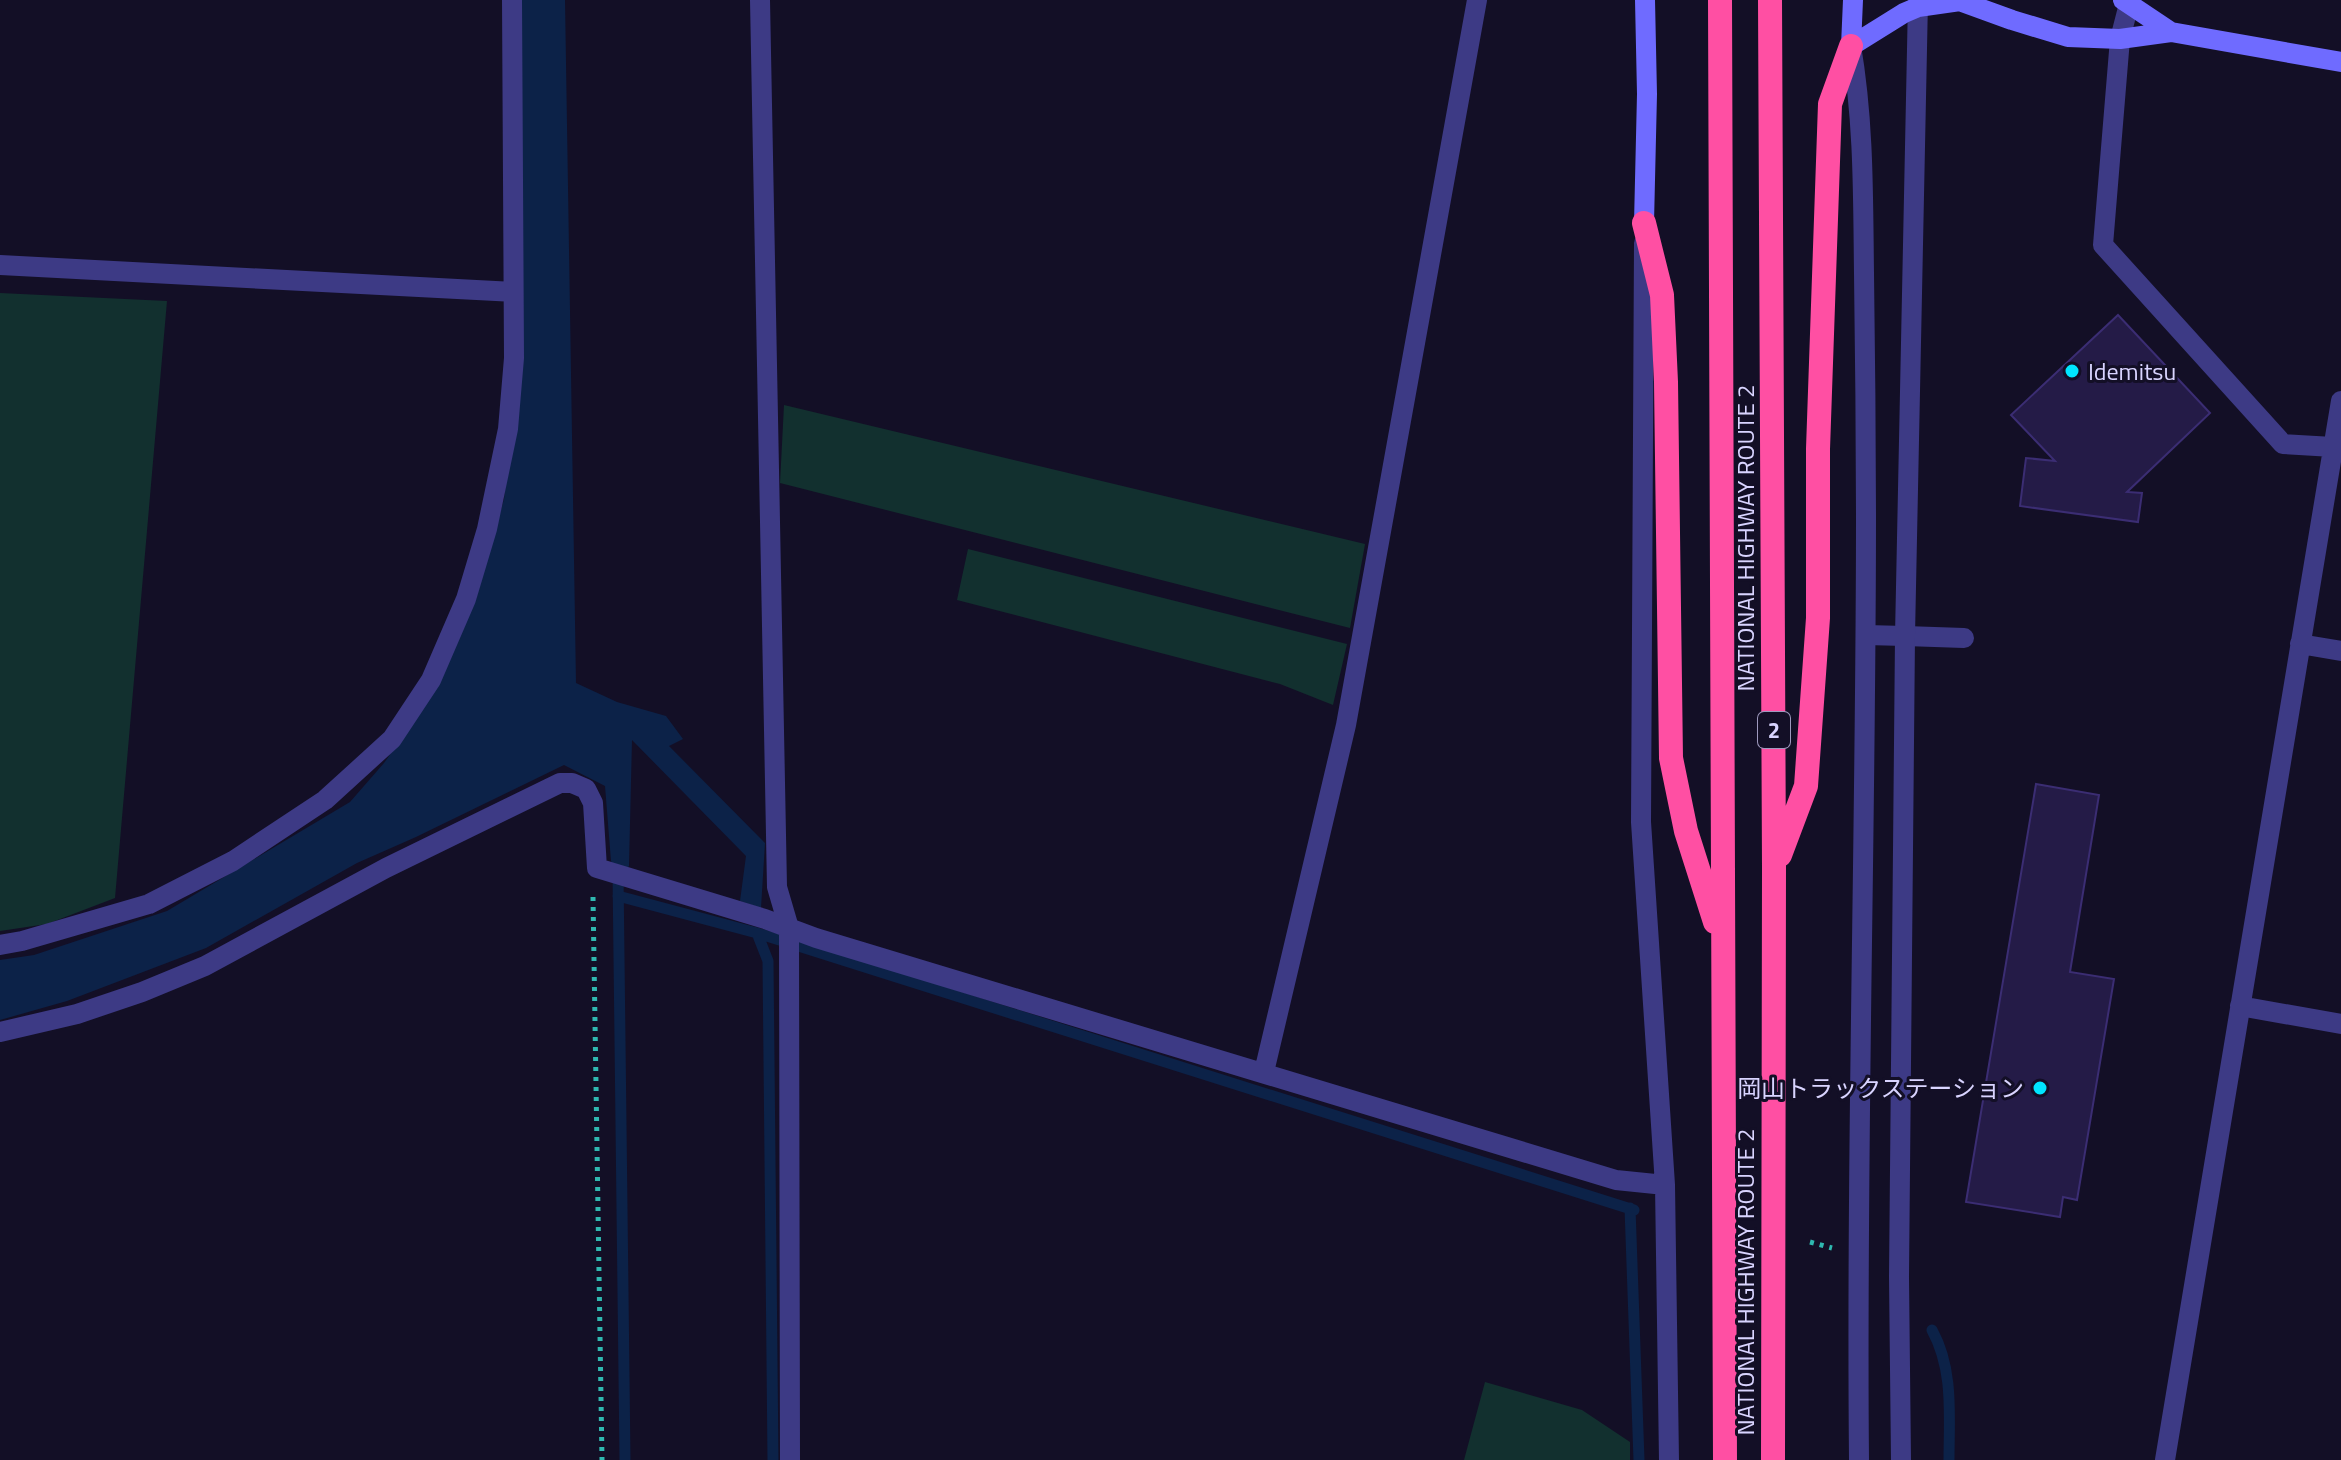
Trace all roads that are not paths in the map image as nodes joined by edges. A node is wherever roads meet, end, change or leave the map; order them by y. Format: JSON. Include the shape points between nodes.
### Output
{"nodes":[{"id":1,"x":512,"y":0,"type":"edge"},
{"id":2,"x":760,"y":0,"type":"edge"},
{"id":3,"x":1477,"y":0,"type":"edge"},
{"id":4,"x":1645,"y":0,"type":"edge"},
{"id":5,"x":1720,"y":0,"type":"edge"},
{"id":6,"x":1770,"y":0,"type":"edge"},
{"id":7,"x":1853,"y":0,"type":"edge"},
{"id":8,"x":1958,"y":1,"type":"edge"},
{"id":9,"x":2126,"y":2,"type":"edge"},
{"id":10,"x":1918,"y":4,"type":"edge"},
{"id":11,"x":2171,"y":32,"type":"junction"},
{"id":12,"x":2120,"y":39,"type":"junction"},
{"id":13,"x":1851,"y":46,"type":"junction"},
{"id":14,"x":2341,"y":63,"type":"edge"},
{"id":15,"x":1644,"y":223,"type":"junction"},
{"id":16,"x":0,"y":265,"type":"edge"},
{"id":17,"x":513,"y":292,"type":"junction"},
{"id":18,"x":2341,"y":401,"type":"edge"},
{"id":19,"x":2333,"y":447,"type":"junction"},
{"id":20,"x":1866,"y":635,"type":"junction"},
{"id":21,"x":1905,"y":636,"type":"junction"},
{"id":22,"x":1964,"y":638,"type":"dead end"},
{"id":23,"x":2300,"y":644,"type":"junction"},
{"id":24,"x":2341,"y":651,"type":"edge"},
{"id":25,"x":1774,"y":868,"type":"junction"},
{"id":26,"x":789,"y":931,"type":"junction"},
{"id":27,"x":0,"y":945,"type":"edge"},
{"id":28,"x":1723,"y":947,"type":"junction"},
{"id":29,"x":2240,"y":1006,"type":"junction"},
{"id":30,"x":2341,"y":1024,"type":"edge"},
{"id":31,"x":0,"y":1032,"type":"edge"},
{"id":32,"x":1264,"y":1072,"type":"junction"},
{"id":33,"x":1665,"y":1185,"type":"junction"},
{"id":34,"x":790,"y":1460,"type":"edge"},
{"id":35,"x":1669,"y":1460,"type":"edge"},
{"id":36,"x":1725,"y":1460,"type":"edge"},
{"id":37,"x":1773,"y":1460,"type":"edge"},
{"id":38,"x":1859,"y":1460,"type":"edge"},
{"id":39,"x":1901,"y":1460,"type":"edge"},
{"id":40,"x":2165,"y":1460,"type":"edge"}],
"edges":[{"from":1,"to":17,"type":"street"},
{"from":2,"to":26,"type":"street","via":[[777,887]]},
{"from":3,"to":32,"type":"street","via":[[1346,725]]},
{"from":4,"to":15,"type":"street"},
{"from":5,"to":28,"type":"highway","name":"NATIONAL HIGHWAY ROUTE 2"},
{"from":6,"to":25,"type":"highway","name":"NATIONAL HIGHWAY ROUTE 2","number":"2"},
{"from":7,"to":13,"type":"street"},
{"from":8,"to":10,"type":"street"},
{"from":8,"to":12,"type":"street","via":[[2068,37]]},
{"from":9,"to":11,"type":"street"},
{"from":9,"to":12,"type":"street"},
{"from":10,"to":13,"type":"street"},
{"from":10,"to":21,"type":"street"},
{"from":11,"to":12,"type":"street"},
{"from":11,"to":14,"type":"street"},
{"from":12,"to":19,"type":"street","via":[[2103,245],[2283,444]]},
{"from":13,"to":20,"type":"street","via":[[1863,153]]},
{"from":13,"to":25,"type":"highway","via":[[1830,104],[1818,618],[1806,786]]},
{"from":15,"to":28,"type":"highway","via":[[1662,295],[1671,758],[1686,831]]},
{"from":15,"to":33,"type":"street","via":[[1641,822]]},
{"from":16,"to":17,"type":"street"},
{"from":17,"to":27,"type":"street","via":[[508,429],[487,529],[466,599],[431,680],[392,739],[325,800],[233,861],[149,904]]},
{"from":18,"to":19,"type":"street"},
{"from":19,"to":23,"type":"street"},
{"from":20,"to":21,"type":"street"},
{"from":20,"to":38,"type":"street"},
{"from":21,"to":22,"type":"street"},
{"from":21,"to":39,"type":"street"},
{"from":23,"to":24,"type":"street"},
{"from":23,"to":29,"type":"street"},
{"from":25,"to":37,"type":"highway","name":"NATIONAL HIGHWAY ROUTE 2","number":"2"},
{"from":26,"to":31,"type":"street","via":[[612,873],[586,789],[560,783],[386,868],[205,966],[77,1014]]},
{"from":26,"to":32,"type":"street"},
{"from":26,"to":34,"type":"street"},
{"from":28,"to":36,"type":"highway","name":"NATIONAL HIGHWAY ROUTE 2"},
{"from":29,"to":30,"type":"street"},
{"from":29,"to":40,"type":"street"},
{"from":32,"to":33,"type":"street","via":[[1616,1180]]},
{"from":33,"to":35,"type":"street"}]}
